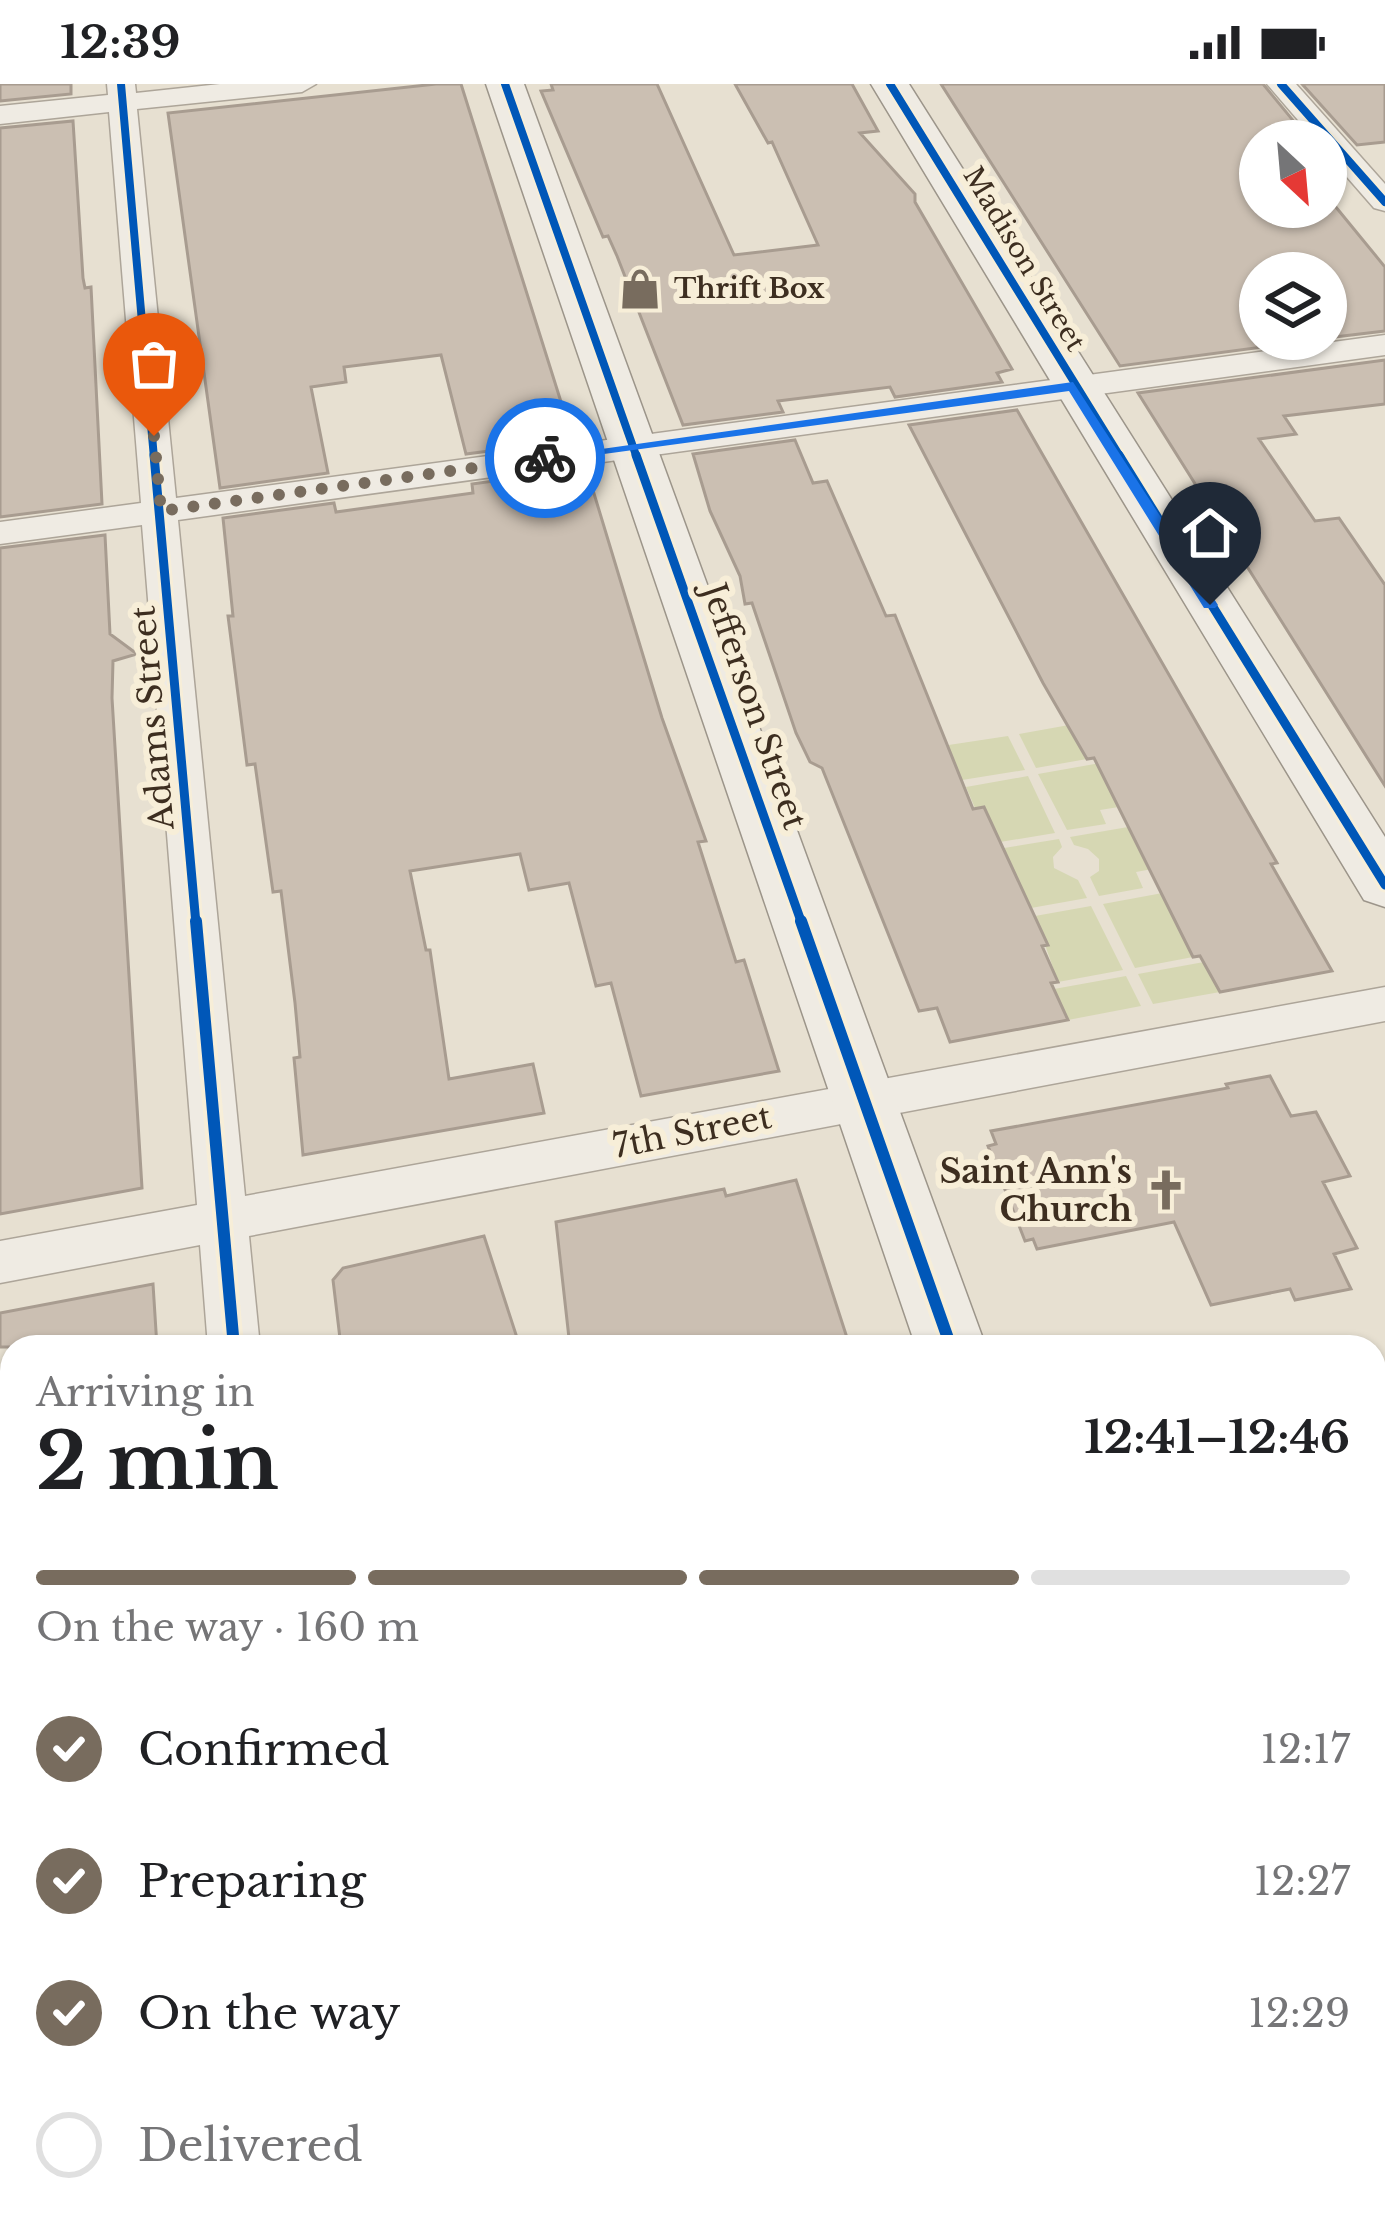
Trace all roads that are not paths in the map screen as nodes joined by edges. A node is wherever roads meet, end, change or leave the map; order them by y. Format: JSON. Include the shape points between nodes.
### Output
{"nodes":[{"id":1,"x":302,"y":84,"type":"edge"},
{"id":2,"x":505,"y":84,"type":"edge"},
{"id":3,"x":890,"y":84,"type":"edge"},
{"id":4,"x":1281,"y":84,"type":"edge"},
{"id":5,"x":122,"y":93,"type":"edge"},
{"id":6,"x":0,"y":116,"type":"edge"},
{"id":7,"x":1385,"y":202,"type":"edge"},
{"id":8,"x":1385,"y":345,"type":"edge"},
{"id":9,"x":1073,"y":386,"type":"junction"},
{"id":10,"x":635,"y":445,"type":"junction"},
{"id":11,"x":161,"y":511,"type":"junction"},
{"id":12,"x":0,"y":533,"type":"edge"},
{"id":13,"x":1385,"y":885,"type":"edge"},
{"id":14,"x":1385,"y":1004,"type":"edge"},
{"id":15,"x":862,"y":1100,"type":"junction"},
{"id":16,"x":220,"y":1218,"type":"junction"},
{"id":17,"x":0,"y":1262,"type":"edge"},
{"id":18,"x":233,"y":1335,"type":"edge"},
{"id":19,"x":947,"y":1335,"type":"edge"}],
"edges":[{"from":1,"to":5,"type":"street"},
{"from":2,"to":10,"type":"street","name":"Jefferson Street"},
{"from":3,"to":9,"type":"street","name":"Madison Street"},
{"from":4,"to":7,"type":"street"},
{"from":5,"to":6,"type":"street"},
{"from":5,"to":11,"type":"street","name":"Adams Street"},
{"from":8,"to":9,"type":"street"},
{"from":9,"to":10,"type":"street"},
{"from":9,"to":13,"type":"street","name":"Madison Street"},
{"from":10,"to":11,"type":"street"},
{"from":10,"to":15,"type":"street","name":"Jefferson Street"},
{"from":11,"to":12,"type":"street"},
{"from":11,"to":16,"type":"street","name":"Adams Street"},
{"from":14,"to":15,"type":"street","name":"7th Street"},
{"from":15,"to":16,"type":"street","name":"7th Street"},
{"from":15,"to":19,"type":"street","name":"Jefferson Street"},
{"from":16,"to":17,"type":"street","name":"7th Street"},
{"from":16,"to":18,"type":"street","name":"Adams Street"}]}
